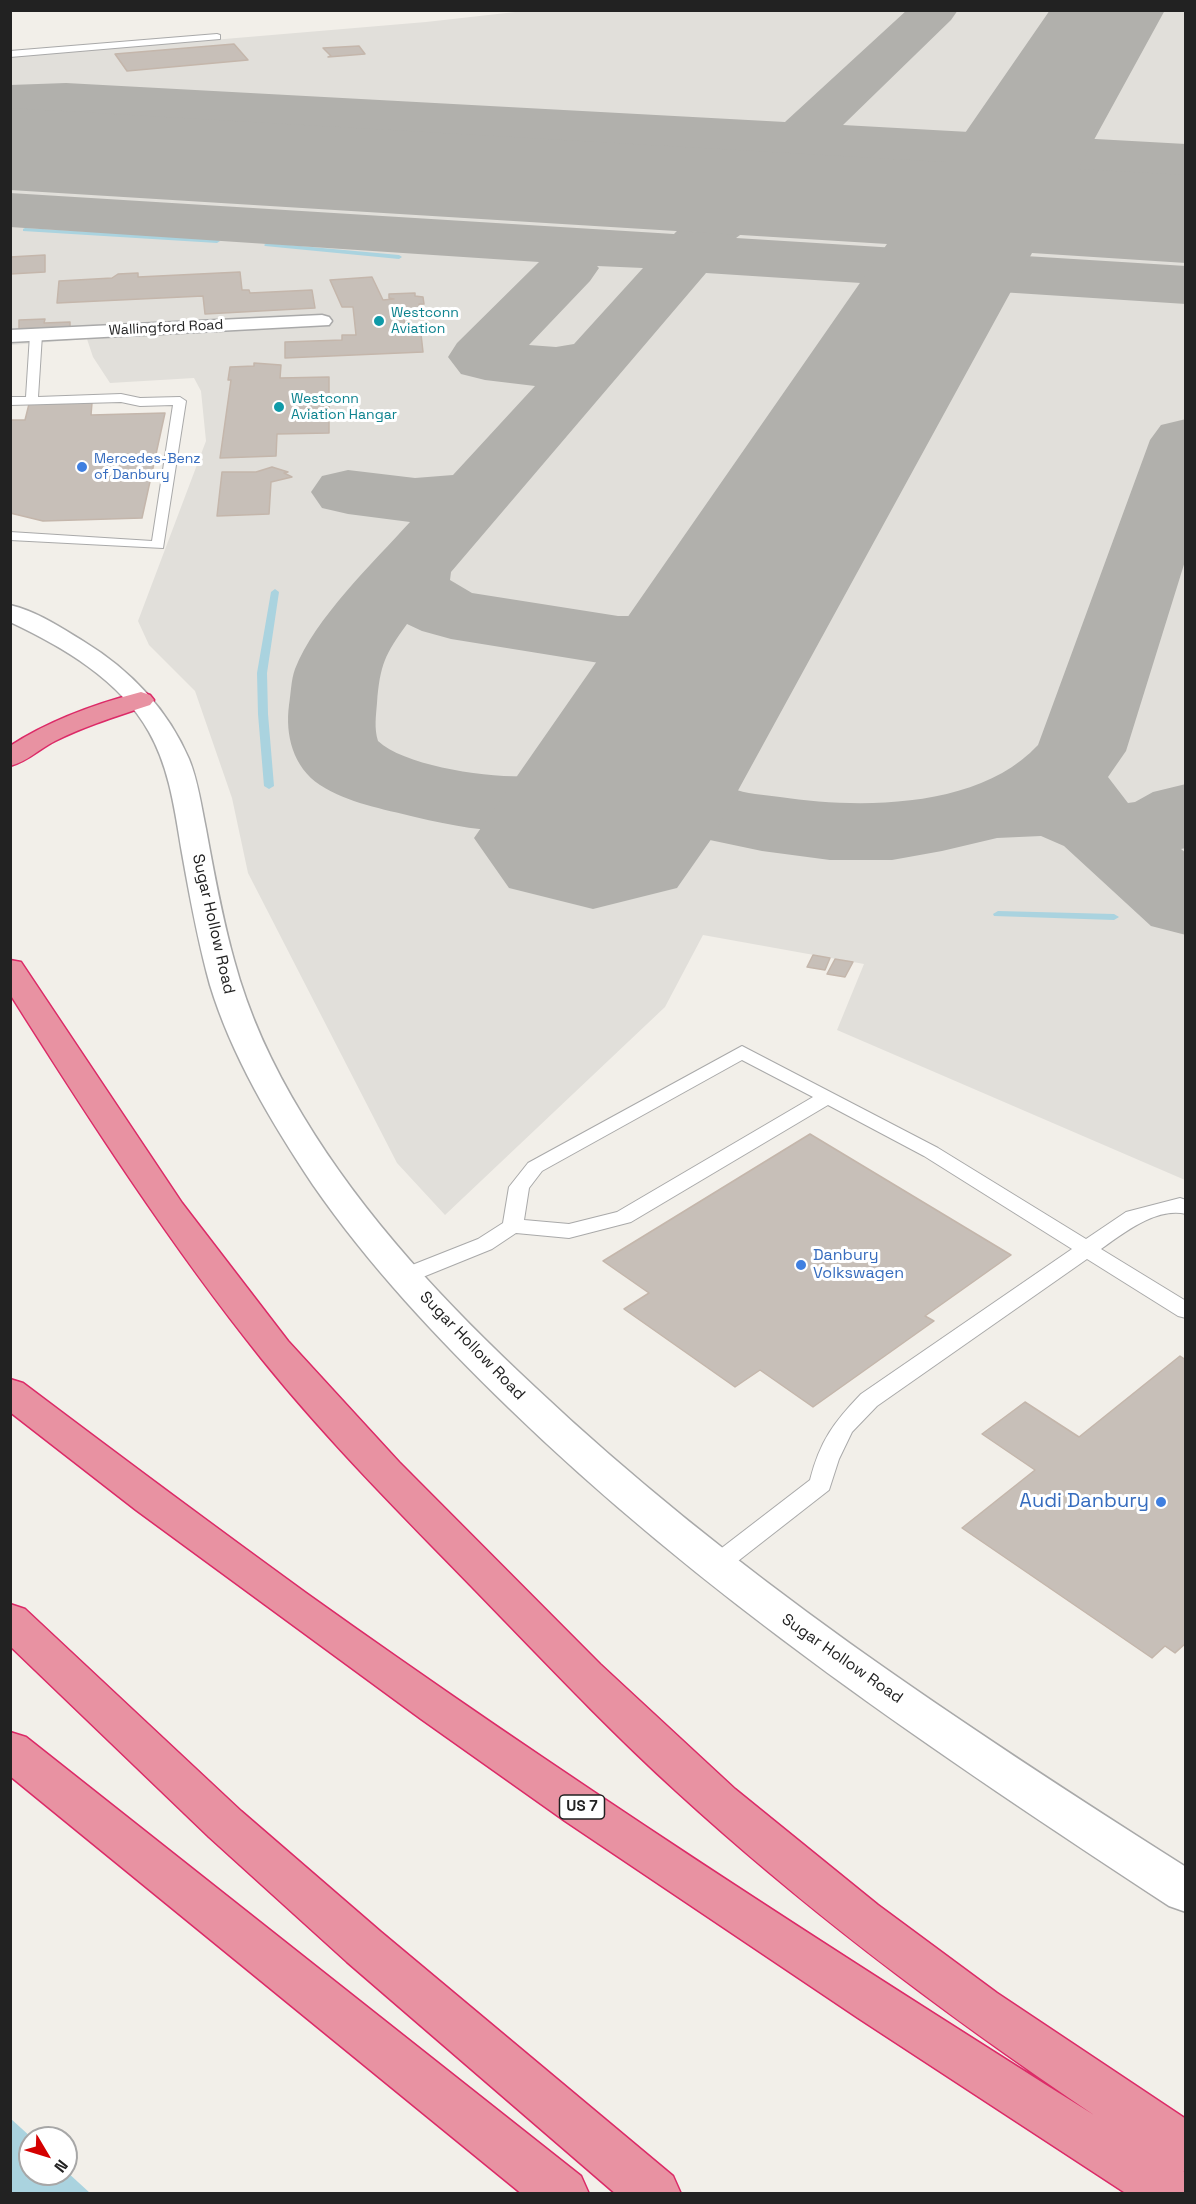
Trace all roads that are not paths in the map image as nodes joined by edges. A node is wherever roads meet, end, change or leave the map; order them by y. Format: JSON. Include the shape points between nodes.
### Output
{"nodes":[{"id":1,"x":217,"y":37,"type":"dead end"},
{"id":2,"x":10,"y":54,"type":"edge"},
{"id":3,"x":322,"y":321,"type":"dead end"},
{"id":4,"x":36,"y":335,"type":"junction"},
{"id":5,"x":10,"y":336,"type":"edge"},
{"id":6,"x":32,"y":400,"type":"junction"},
{"id":7,"x":10,"y":401,"type":"edge"},
{"id":8,"x":140,"y":402,"type":"junction"},
{"id":9,"x":92,"y":411,"type":"dead end"},
{"id":10,"x":27,"y":413,"type":"dead end"},
{"id":11,"x":10,"y":414,"type":"edge"},
{"id":12,"x":10,"y":536,"type":"edge"},
{"id":13,"x":10,"y":612,"type":"edge"},
{"id":14,"x":141,"y":700,"type":"junction"},
{"id":15,"x":10,"y":758,"type":"edge"},
{"id":16,"x":10,"y":969,"type":"edge"},
{"id":17,"x":828,"y":1097,"type":"junction"},
{"id":18,"x":1185,"y":1208,"type":"edge"},
{"id":19,"x":512,"y":1226,"type":"junction"},
{"id":20,"x":1084,"y":1249,"type":"junction"},
{"id":21,"x":405,"y":1276,"type":"junction"},
{"id":22,"x":1185,"y":1311,"type":"edge"},
{"id":23,"x":10,"y":1392,"type":"edge"},
{"id":24,"x":715,"y":1566,"type":"junction"},
{"id":25,"x":10,"y":1620,"type":"edge"},
{"id":26,"x":10,"y":1750,"type":"edge"},
{"id":27,"x":1185,"y":1892,"type":"edge"},
{"id":28,"x":1185,"y":2148,"type":"edge"},
{"id":29,"x":563,"y":2193,"type":"edge"},
{"id":30,"x":655,"y":2193,"type":"edge"},
{"id":31,"x":1173,"y":2193,"type":"edge"}],
"edges":[{"from":1,"to":2,"type":"lane"},
{"from":3,"to":4,"type":"street","name":"Wallingford Road"},
{"from":4,"to":5,"type":"street","name":"Wallingford Road"},
{"from":4,"to":6,"type":"lane"},
{"from":6,"to":7,"type":"lane"},
{"from":6,"to":8,"type":"lane","via":[[121,398]]},
{"from":8,"to":9,"type":"lane","via":[[118,410]]},
{"from":8,"to":12,"type":"lane","via":[[180,400],[158,545]]},
{"from":10,"to":11,"type":"lane"},
{"from":13,"to":14,"type":"street","name":"Sugar Hollow Road","via":[[88,652]]},
{"from":14,"to":15,"type":"highway","via":[[78,720]]},
{"from":14,"to":21,"type":"street","name":"Sugar Hollow Road","via":[[176,759],[219,963],[256,1063],[325,1176]]},
{"from":16,"to":28,"type":"highway","via":[[101,1111],[211,1268],[277,1352],[448,1538],[638,1728],[741,1821],[864,1923]]},
{"from":17,"to":19,"type":"lane","via":[[624,1217],[570,1231]]},
{"from":17,"to":19,"type":"lane","via":[[742,1052],[535,1167],[519,1187]]},
{"from":17,"to":20,"type":"lane","via":[[931,1152]]},
{"from":18,"to":20,"type":"lane","via":[[1180,1205],[1133,1217]]},
{"from":19,"to":21,"type":"lane","via":[[485,1244]]},
{"from":20,"to":22,"type":"lane"},
{"from":20,"to":24,"type":"lane","via":[[869,1400],[843,1427],[827,1459],[821,1484]]},
{"from":21,"to":24,"type":"street","name":"Sugar Hollow Road","via":[[449,1326],[594,1466]]},
{"from":23,"to":31,"type":"highway","number":"US 7","via":[[179,1521],[443,1712],[763,1929]]},
{"from":24,"to":27,"type":"street","name":"Sugar Hollow Road","via":[[896,1698]]},
{"from":25,"to":30,"type":"highway","via":[[225,1824]]},
{"from":26,"to":29,"type":"highway"}]}
